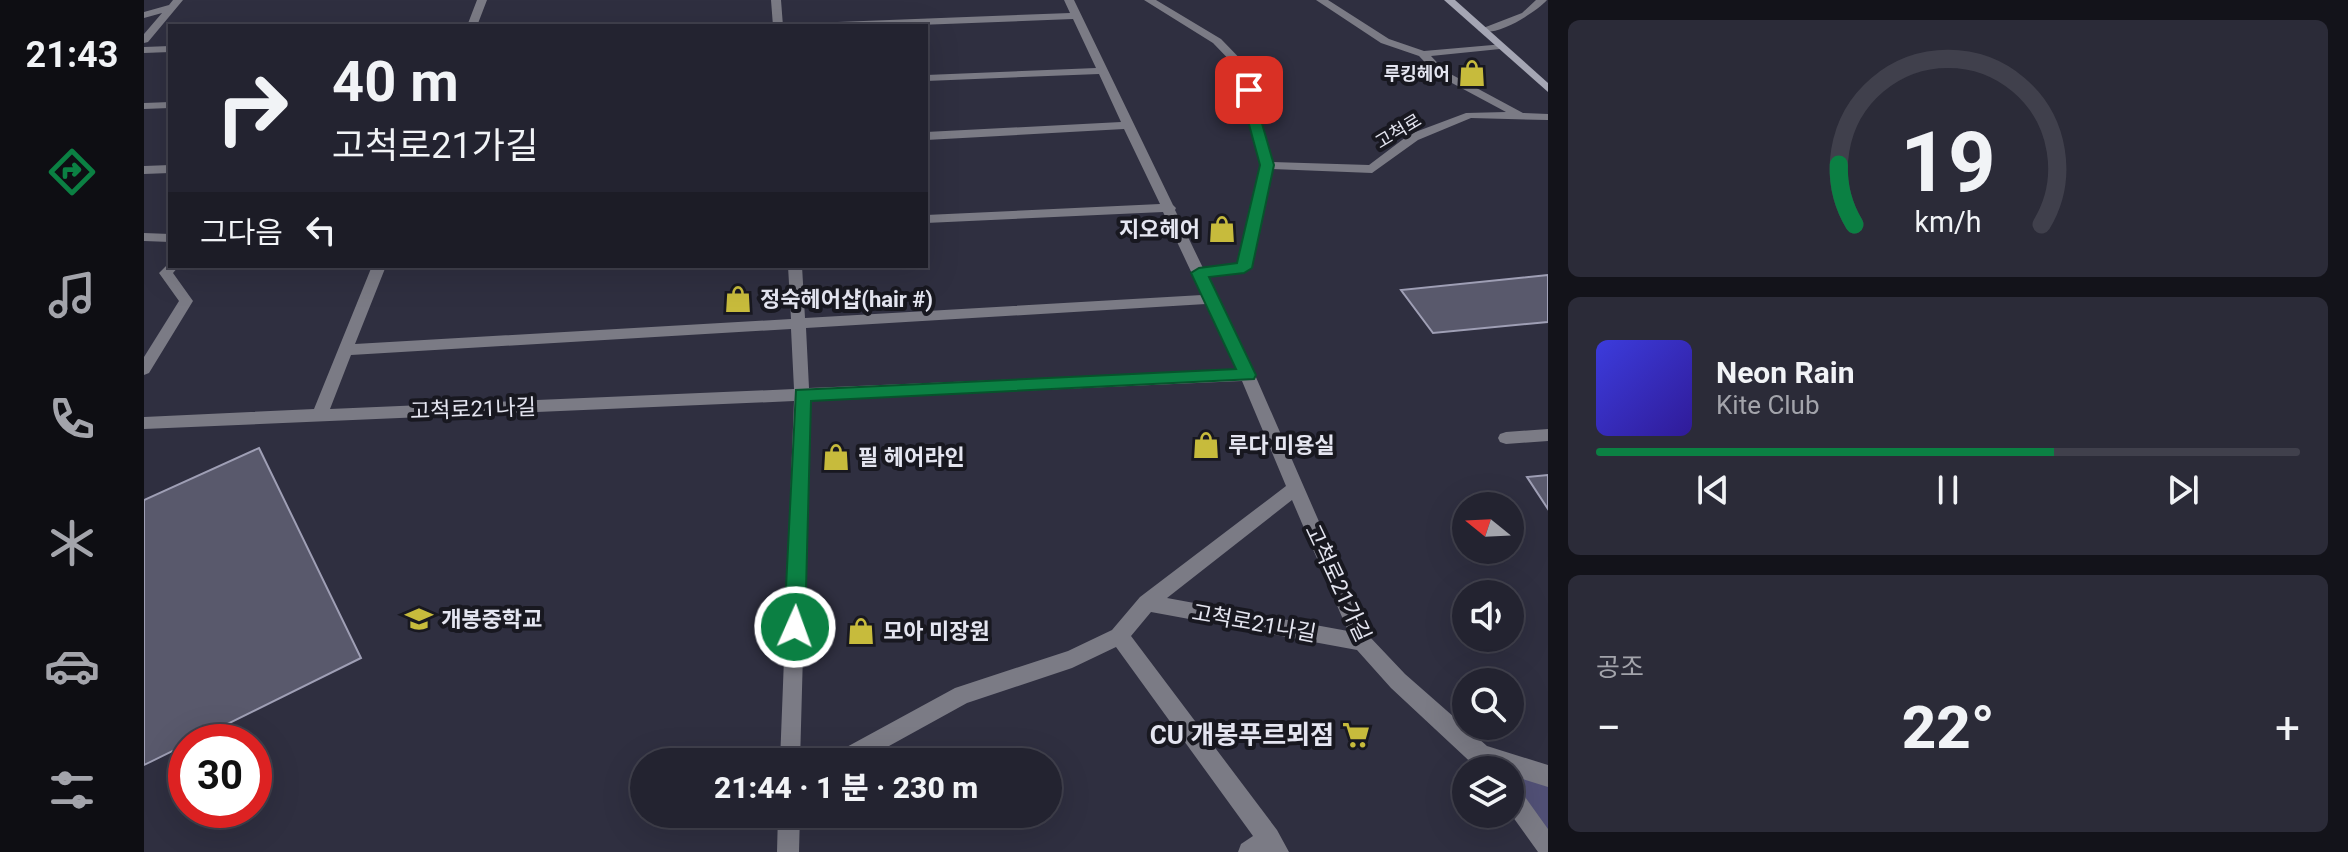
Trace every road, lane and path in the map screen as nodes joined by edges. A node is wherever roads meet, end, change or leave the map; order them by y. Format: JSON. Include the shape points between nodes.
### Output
{"nodes":[{"id":1,"x":482,"y":0,"type":"edge"},
{"id":2,"x":776,"y":0,"type":"edge"},
{"id":3,"x":1069,"y":0,"type":"edge"},
{"id":4,"x":1149,"y":0,"type":"edge"},
{"id":5,"x":1321,"y":0,"type":"edge"},
{"id":6,"x":1449,"y":0,"type":"edge"},
{"id":7,"x":1542,"y":0,"type":"edge"},
{"id":8,"x":175,"y":4,"type":"edge"},
{"id":9,"x":144,"y":15,"type":"edge"},
{"id":10,"x":1077,"y":16,"type":"junction"},
{"id":11,"x":473,"y":24,"type":"edge"},
{"id":12,"x":778,"y":24,"type":"edge"},
{"id":13,"x":865,"y":24,"type":"edge"},
{"id":14,"x":1483,"y":30,"type":"junction"},
{"id":15,"x":144,"y":40,"type":"edge"},
{"id":16,"x":1500,"y":46,"type":"junction"},
{"id":17,"x":168,"y":49,"type":"edge"},
{"id":18,"x":144,"y":50,"type":"edge"},
{"id":19,"x":1423,"y":54,"type":"junction"},
{"id":20,"x":1103,"y":71,"type":"junction"},
{"id":21,"x":928,"y":78,"type":"edge"},
{"id":22,"x":1548,"y":89,"type":"edge"},
{"id":23,"x":168,"y":105,"type":"edge"},
{"id":24,"x":144,"y":106,"type":"edge"},
{"id":25,"x":1522,"y":117,"type":"junction"},
{"id":26,"x":1548,"y":117,"type":"edge"},
{"id":27,"x":1128,"y":125,"type":"junction"},
{"id":28,"x":928,"y":136,"type":"edge"},
{"id":29,"x":1267,"y":165,"type":"junction"},
{"id":30,"x":168,"y":169,"type":"edge"},
{"id":31,"x":144,"y":170,"type":"edge"},
{"id":32,"x":1170,"y":208,"type":"junction"},
{"id":33,"x":928,"y":219,"type":"edge"},
{"id":34,"x":144,"y":237,"type":"edge"},
{"id":35,"x":168,"y":238,"type":"edge"},
{"id":36,"x":170,"y":268,"type":"edge"},
{"id":37,"x":378,"y":268,"type":"edge"},
{"id":38,"x":795,"y":268,"type":"edge"},
{"id":39,"x":1199,"y":273,"type":"junction"},
{"id":40,"x":1211,"y":299,"type":"junction"},
{"id":41,"x":800,"y":325,"type":"junction"},
{"id":42,"x":346,"y":350,"type":"junction"},
{"id":43,"x":144,"y":369,"type":"edge"},
{"id":44,"x":1247,"y":375,"type":"junction"},
{"id":45,"x":802,"y":395,"type":"junction"},
{"id":46,"x":320,"y":415,"type":"junction"},
{"id":47,"x":144,"y":423,"type":"edge"},
{"id":48,"x":1548,"y":435,"type":"edge"},
{"id":49,"x":1506,"y":438,"type":"dead end"},
{"id":50,"x":1296,"y":488,"type":"junction"},
{"id":51,"x":1147,"y":603,"type":"junction"},
{"id":52,"x":1119,"y":636,"type":"junction"},
{"id":53,"x":1362,"y":642,"type":"junction"},
{"id":54,"x":790,"y":748,"type":"edge"},
{"id":55,"x":865,"y":748,"type":"edge"},
{"id":56,"x":1479,"y":756,"type":"edge"},
{"id":57,"x":1524,"y":771,"type":"edge"},
{"id":58,"x":1548,"y":776,"type":"edge"},
{"id":59,"x":1524,"y":814,"type":"edge"},
{"id":60,"x":789,"y":828,"type":"edge"},
{"id":61,"x":1274,"y":845,"type":"edge"},
{"id":62,"x":1548,"y":847,"type":"edge"},
{"id":63,"x":788,"y":852,"type":"edge"},
{"id":64,"x":1249,"y":852,"type":"edge"}],
"edges":[{"from":1,"to":11,"type":"street"},
{"from":2,"to":12,"type":"street"},
{"from":3,"to":10,"type":"street","name":"고척로21가길"},
{"from":4,"to":29,"type":"street","via":[[1217,41],[1248,73],[1250,106]]},
{"from":5,"to":19,"type":"street","via":[[1385,41]]},
{"from":6,"to":14,"type":"main road"},
{"from":7,"to":14,"type":"street","via":[[1526,15]]},
{"from":8,"to":9,"type":"street"},
{"from":8,"to":15,"type":"street"},
{"from":10,"to":13,"type":"street"},
{"from":10,"to":20,"type":"street","name":"고척로21가길"},
{"from":14,"to":16,"type":"main road"},
{"from":16,"to":19,"type":"street"},
{"from":16,"to":22,"type":"main road"},
{"from":17,"to":18,"type":"street"},
{"from":19,"to":25,"type":"street","via":[[1441,73]]},
{"from":20,"to":21,"type":"street"},
{"from":20,"to":27,"type":"street","name":"고척로21가길"},
{"from":23,"to":24,"type":"street"},
{"from":25,"to":26,"type":"street","name":"고척로"},
{"from":25,"to":29,"type":"street","name":"고척로","via":[[1470,115],[1414,137],[1372,169]]},
{"from":27,"to":28,"type":"street"},
{"from":27,"to":32,"type":"street","name":"고척로21가길"},
{"from":29,"to":39,"type":"street","via":[[1244,268]]},
{"from":30,"to":31,"type":"street"},
{"from":32,"to":33,"type":"street"},
{"from":32,"to":39,"type":"street","name":"고척로21가길"},
{"from":34,"to":35,"type":"street"},
{"from":36,"to":43,"type":"street","via":[[166,273],[186,301]]},
{"from":37,"to":42,"type":"street"},
{"from":38,"to":41,"type":"street"},
{"from":39,"to":40,"type":"street","name":"고척로21가길"},
{"from":40,"to":41,"type":"street"},
{"from":40,"to":44,"type":"street","name":"고척로21가길"},
{"from":41,"to":42,"type":"street"},
{"from":41,"to":45,"type":"street"},
{"from":42,"to":46,"type":"street"},
{"from":44,"to":45,"type":"street"},
{"from":44,"to":50,"type":"street","name":"고척로21가길"},
{"from":45,"to":46,"type":"street","name":"고척로21나길"},
{"from":45,"to":54,"type":"street"},
{"from":46,"to":47,"type":"street","name":"고척로21나길"},
{"from":48,"to":49,"type":"street"},
{"from":50,"to":51,"type":"street","name":"고척로21나길"},
{"from":50,"to":53,"type":"street","name":"고척로21가길"},
{"from":51,"to":52,"type":"street","name":"고척로21나길"},
{"from":51,"to":53,"type":"street","name":"고척로21나길"},
{"from":52,"to":55,"type":"street","name":"고척로21나길","via":[[1072,659],[962,695]]},
{"from":52,"to":61,"type":"street"},
{"from":53,"to":56,"type":"street","name":"고척로21가길"},
{"from":57,"to":58,"type":"street","name":"고척로21가길"},
{"from":59,"to":62,"type":"street"},
{"from":60,"to":63,"type":"street"},
{"from":61,"to":64,"type":"street"}]}
